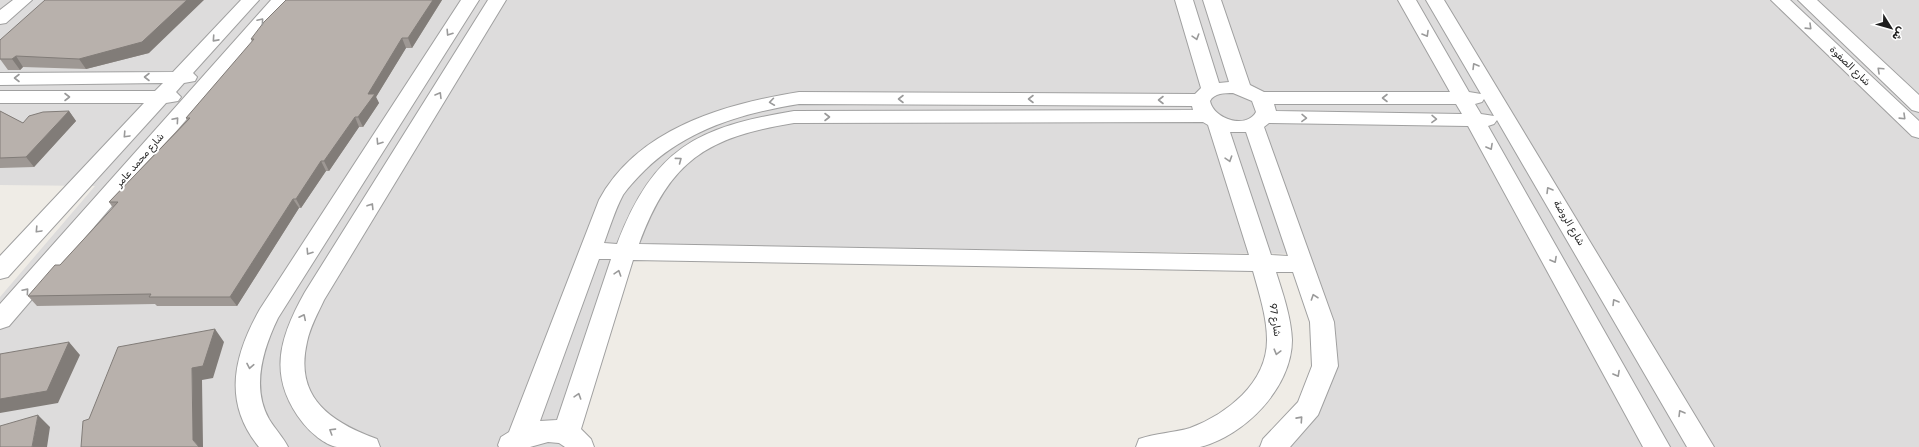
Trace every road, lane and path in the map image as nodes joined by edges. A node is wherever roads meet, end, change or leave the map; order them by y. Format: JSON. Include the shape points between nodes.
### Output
{"nodes":[{"id":1,"x":23,"y":0,"type":"edge"},
{"id":2,"x":250,"y":0,"type":"edge"},
{"id":3,"x":280,"y":0,"type":"edge"},
{"id":4,"x":470,"y":0,"type":"edge"},
{"id":5,"x":497,"y":0,"type":"edge"},
{"id":6,"x":1184,"y":0,"type":"edge"},
{"id":7,"x":1212,"y":0,"type":"edge"},
{"id":8,"x":1407,"y":0,"type":"edge"},
{"id":9,"x":1435,"y":0,"type":"edge"},
{"id":10,"x":1780,"y":0,"type":"edge"},
{"id":11,"x":1807,"y":0,"type":"edge"},
{"id":12,"x":0,"y":20,"type":"edge"},
{"id":13,"x":180,"y":77,"type":"junction"},
{"id":14,"x":214,"y":77,"type":"junction"},
{"id":15,"x":0,"y":79,"type":"edge"},
{"id":16,"x":1241,"y":88,"type":"junction"},
{"id":17,"x":197,"y":96,"type":"junction"},
{"id":18,"x":0,"y":97,"type":"edge"},
{"id":19,"x":162,"y":97,"type":"junction"},
{"id":20,"x":1260,"y":98,"type":"junction"},
{"id":21,"x":1463,"y":98,"type":"junction"},
{"id":22,"x":1494,"y":98,"type":"junction"},
{"id":23,"x":1919,"y":106,"type":"edge"},
{"id":24,"x":1209,"y":107,"type":"junction"},
{"id":25,"x":1476,"y":120,"type":"junction"},
{"id":26,"x":1508,"y":120,"type":"junction"},
{"id":27,"x":1259,"y":121,"type":"junction"},
{"id":28,"x":1919,"y":132,"type":"edge"},
{"id":29,"x":590,"y":251,"type":"junction"},
{"id":30,"x":625,"y":251,"type":"junction"},
{"id":31,"x":1263,"y":264,"type":"junction"},
{"id":32,"x":1303,"y":264,"type":"junction"},
{"id":33,"x":0,"y":271,"type":"edge"},
{"id":34,"x":0,"y":320,"type":"edge"},
{"id":35,"x":573,"y":440,"type":"edge"},
{"id":36,"x":514,"y":443,"type":"edge"},
{"id":37,"x":276,"y":447,"type":"edge"},
{"id":38,"x":367,"y":447,"type":"edge"},
{"id":39,"x":1149,"y":447,"type":"edge"},
{"id":40,"x":1273,"y":447,"type":"edge"},
{"id":41,"x":1657,"y":447,"type":"edge"},
{"id":42,"x":1701,"y":447,"type":"edge"}],
"edges":[{"from":1,"to":12,"type":"street"},
{"from":2,"to":13,"type":"street","one_way":true},
{"from":14,"to":3,"type":"street","name":"شارع محمد عامر","one_way":true},
{"from":4,"to":37,"type":"street","one_way":true,"via":[[268,315],[253,346],[247,378],[250,408],[264,435]]},
{"from":38,"to":5,"type":"street","one_way":true,"via":[[344,439],[322,425],[306,408],[296,388],[292,366],[294,344],[301,321],[314,298]]},
{"from":6,"to":24,"type":"street","name":"شارع 97","one_way":true},
{"from":7,"to":16,"type":"street"},
{"from":8,"to":21,"type":"street","one_way":true},
{"from":22,"to":9,"type":"street","name":"شارع الروضة","one_way":true},
{"from":10,"to":28,"type":"street","name":"شارع الصفوة","one_way":true},
{"from":23,"to":11,"type":"street","name":"شارع الصفوة","one_way":true},
{"from":13,"to":14,"type":"street"},
{"from":13,"to":15,"type":"street","one_way":true},
{"from":13,"to":19,"type":"street"},
{"from":14,"to":17,"type":"street","name":"شارع محمد عامر"},
{"from":16,"to":20,"type":"street"},
{"from":16,"to":24,"type":"street","via":[[1225,87]]},
{"from":17,"to":19,"type":"street"},
{"from":34,"to":17,"type":"street","name":"شارع محمد عامر","one_way":true},
{"from":18,"to":19,"type":"street","one_way":true},
{"from":19,"to":33,"type":"street","one_way":true},
{"from":21,"to":20,"type":"street","one_way":true},
{"from":20,"to":27,"type":"street","via":[[1266,107]]},
{"from":21,"to":22,"type":"street"},
{"from":21,"to":25,"type":"street"},
{"from":22,"to":26,"type":"street","name":"شارع الروضة"},
{"from":24,"to":27,"type":"street","via":[[1236,126]]},
{"from":24,"to":29,"type":"street","one_way":true,"via":[[799,98],[762,103],[726,113],[692,127],[660,146],[634,168],[614,194],[602,217]]},
{"from":30,"to":24,"type":"street","one_way":true,"via":[[652,191],[676,162],[710,139],[750,124],[794,117]]},
{"from":24,"to":31,"type":"street","name":"شارع 97","one_way":true},
{"from":25,"to":26,"type":"street"},
{"from":27,"to":25,"type":"street","one_way":true},
{"from":25,"to":41,"type":"street","one_way":true},
{"from":42,"to":26,"type":"street","name":"شارع الروضة","one_way":true},
{"from":27,"to":32,"type":"street"},
{"from":29,"to":30,"type":"street"},
{"from":29,"to":36,"type":"street"},
{"from":30,"to":31,"type":"street"},
{"from":35,"to":30,"type":"street","one_way":true},
{"from":31,"to":32,"type":"street"},
{"from":31,"to":39,"type":"street","name":"شارع 97","one_way":true,"via":[[1276,313],[1279,346],[1270,378],[1248,408],[1214,431],[1171,445]]},
{"from":40,"to":32,"type":"street","one_way":true,"via":[[1309,408],[1325,366],[1322,322]]},
{"from":35,"to":36,"type":"street","via":[[544,431]]}]}
